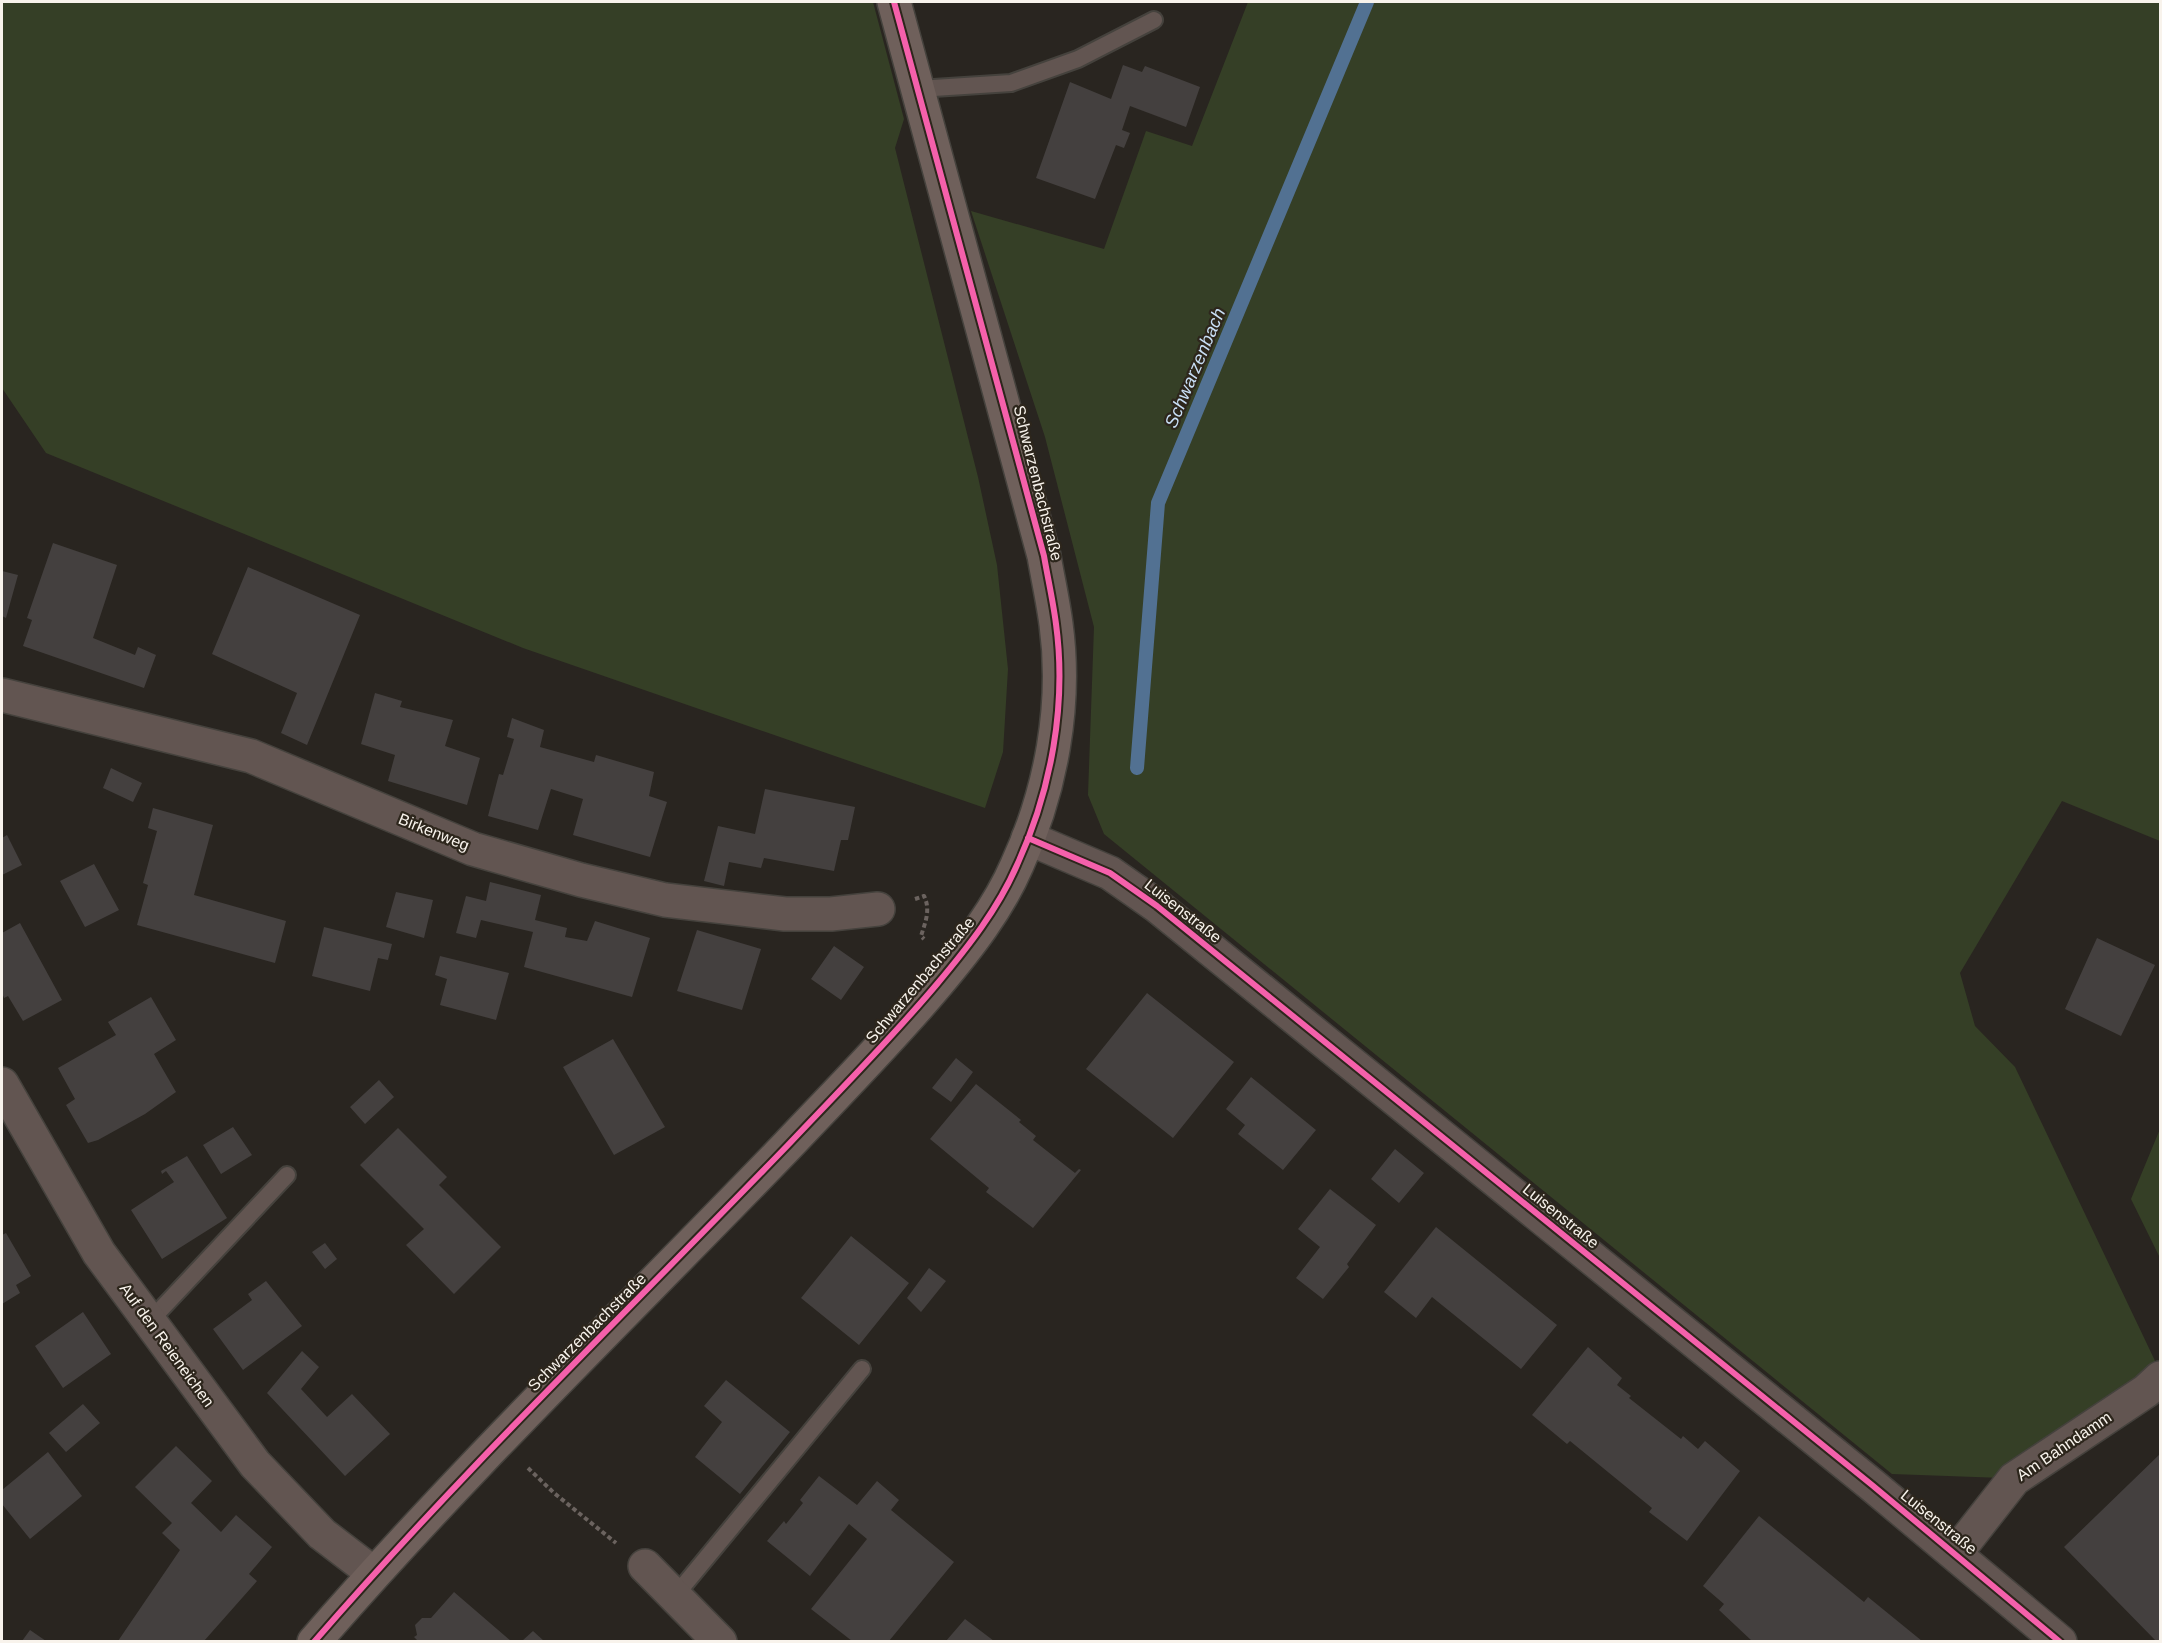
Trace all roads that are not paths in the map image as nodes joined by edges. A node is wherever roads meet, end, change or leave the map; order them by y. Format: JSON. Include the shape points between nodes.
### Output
{"nodes":[{"id":1,"x":894,"y":2,"type":"edge"},
{"id":2,"x":1154,"y":20,"type":"dead end"},
{"id":3,"x":918,"y":90,"type":"junction"},
{"id":4,"x":2,"y":695,"type":"edge"},
{"id":5,"x":1028,"y":838,"type":"junction"},
{"id":6,"x":879,"y":909,"type":"dead end"},
{"id":7,"x":2,"y":1084,"type":"edge"},
{"id":8,"x":287,"y":1175,"type":"dead end"},
{"id":9,"x":150,"y":1321,"type":"junction"},
{"id":10,"x":862,"y":1370,"type":"dead end"},
{"id":11,"x":2160,"y":1378,"type":"edge"},
{"id":12,"x":1956,"y":1553,"type":"junction"},
{"id":13,"x":645,"y":1566,"type":"road end"},
{"id":14,"x":373,"y":1573,"type":"junction"},
{"id":15,"x":675,"y":1596,"type":"junction"},
{"id":16,"x":314,"y":1641,"type":"edge"},
{"id":17,"x":720,"y":1641,"type":"edge"},
{"id":18,"x":2060,"y":1641,"type":"edge"}],
"edges":[{"from":1,"to":3,"type":"main road","name":"Schwarzenbachstraße"},
{"from":2,"to":3,"type":"lane","via":[[1078,59],[1011,83]]},
{"from":3,"to":5,"type":"main road","name":"Schwarzenbachstraße","via":[[1044,556],[1056,625],[1058,718],[1043,794]]},
{"from":4,"to":6,"type":"street","name":"Birkenweg","via":[[251,756],[473,849],[582,880],[665,900],[785,914]]},
{"from":5,"to":12,"type":"street","name":"Luisenstraße","via":[[1110,873],[1157,906]]},
{"from":5,"to":14,"type":"main road","name":"Schwarzenbachstraße","via":[[985,925],[918,1008]]},
{"from":7,"to":9,"type":"street","name":"Auf den Reieneichen","via":[[99,1253]]},
{"from":8,"to":9,"type":"lane"},
{"from":9,"to":14,"type":"street","name":"Auf den Reieneichen","via":[[255,1464],[322,1534]]},
{"from":10,"to":15,"type":"lane"},
{"from":11,"to":12,"type":"street","name":"Am Bahndamm","via":[[2014,1479]]},
{"from":12,"to":18,"type":"street","name":"Luisenstraße"},
{"from":13,"to":15,"type":"street"},
{"from":14,"to":16,"type":"main road","name":"Schwarzenbachstraße"},
{"from":15,"to":17,"type":"street"}]}
